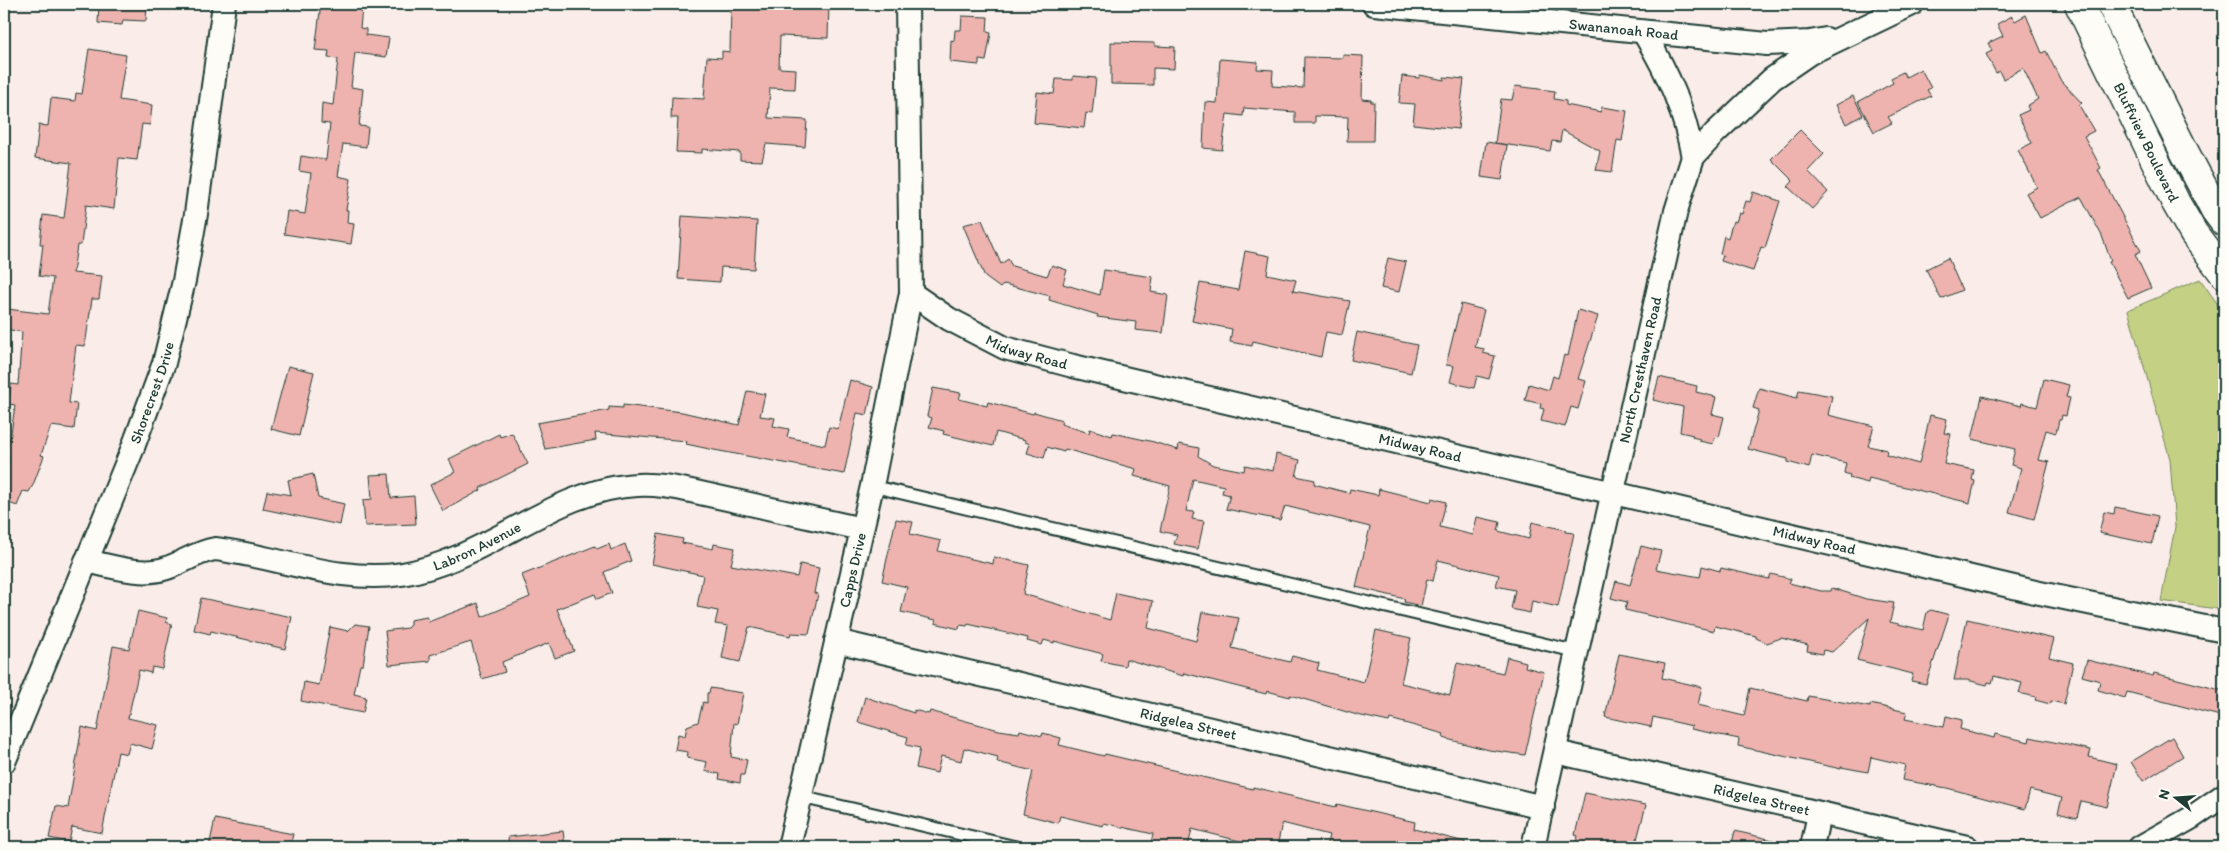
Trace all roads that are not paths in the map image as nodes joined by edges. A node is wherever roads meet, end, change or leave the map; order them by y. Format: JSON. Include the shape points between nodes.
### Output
{"nodes":[{"id":1,"x":224,"y":4,"type":"edge"},
{"id":2,"x":907,"y":4,"type":"edge"},
{"id":3,"x":1374,"y":4,"type":"edge"},
{"id":4,"x":1912,"y":4,"type":"edge"},
{"id":5,"x":2079,"y":4,"type":"edge"},
{"id":6,"x":2111,"y":4,"type":"edge"},
{"id":7,"x":1644,"y":33,"type":"junction"},
{"id":8,"x":1844,"y":36,"type":"junction"},
{"id":9,"x":1693,"y":157,"type":"junction"},
{"id":10,"x":2224,"y":222,"type":"edge"},
{"id":11,"x":2224,"y":274,"type":"edge"},
{"id":12,"x":911,"y":293,"type":"junction"},
{"id":13,"x":872,"y":486,"type":"junction"},
{"id":14,"x":1613,"y":493,"type":"junction"},
{"id":15,"x":862,"y":529,"type":"junction"},
{"id":16,"x":86,"y":561,"type":"junction"},
{"id":17,"x":2224,"y":631,"type":"edge"},
{"id":18,"x":836,"y":641,"type":"junction"},
{"id":19,"x":1578,"y":652,"type":"junction"},
{"id":20,"x":1556,"y":752,"type":"junction"},
{"id":21,"x":4,"y":762,"type":"edge"},
{"id":22,"x":2224,"y":795,"type":"edge"},
{"id":23,"x":801,"y":797,"type":"junction"},
{"id":24,"x":1543,"y":806,"type":"junction"},
{"id":25,"x":1819,"y":814,"type":"junction"},
{"id":26,"x":789,"y":847,"type":"edge"},
{"id":27,"x":1016,"y":847,"type":"edge"},
{"id":28,"x":1534,"y":847,"type":"edge"},
{"id":29,"x":1812,"y":847,"type":"edge"},
{"id":30,"x":1967,"y":847,"type":"edge"},
{"id":31,"x":2140,"y":847,"type":"edge"}],
"edges":[{"from":1,"to":16,"type":"street","name":"Shorecrest Drive","via":[[196,214],[164,363]]},
{"from":2,"to":12,"type":"street"},
{"from":3,"to":7,"type":"street","name":"Swananoah Road"},
{"from":4,"to":8,"type":"street","name":"North Cresthaven Road"},
{"from":5,"to":11,"type":"main road","name":"Bluffview Boulevard","via":[[2176,203]]},
{"from":6,"to":10,"type":"main road","name":"Bluffview Boulevard","via":[[2183,149]]},
{"from":7,"to":8,"type":"street","name":"Swananoah Road","via":[[1767,44]]},
{"from":7,"to":9,"type":"street","via":[[1669,75]]},
{"from":8,"to":9,"type":"street","name":"North Cresthaven Road","via":[[1772,79]]},
{"from":9,"to":14,"type":"street","name":"North Cresthaven Road","via":[[1676,210]]},
{"from":12,"to":13,"type":"street","name":"Capps Drive"},
{"from":12,"to":14,"type":"street","name":"Midway Road","via":[[950,319],[1005,348]]},
{"from":13,"to":15,"type":"street","name":"Capps Drive"},
{"from":13,"to":19,"type":"lane"},
{"from":14,"to":17,"type":"street","name":"Midway Road","via":[[2035,592]]},
{"from":14,"to":19,"type":"street","name":"North Cresthaven Road"},
{"from":15,"to":16,"type":"street","name":"Labron Avenue","via":[[691,491],[637,485],[604,490],[576,499],[456,558],[401,574],[369,576],[342,573],[214,549],[166,569],[150,571]]},
{"from":15,"to":18,"type":"street","name":"Capps Drive"},
{"from":16,"to":21,"type":"street","name":"Shorecrest Drive"},
{"from":18,"to":23,"type":"street","name":"Capps Drive"},
{"from":18,"to":24,"type":"street","name":"Ridgelea Street"},
{"from":19,"to":20,"type":"street","name":"North Cresthaven Road"},
{"from":20,"to":24,"type":"street","name":"North Cresthaven Road"},
{"from":20,"to":25,"type":"street","name":"Ridgelea Street"},
{"from":22,"to":31,"type":"street"},
{"from":23,"to":26,"type":"street","name":"Capps Drive"},
{"from":23,"to":27,"type":"lane"},
{"from":24,"to":28,"type":"street","name":"North Cresthaven Road"},
{"from":25,"to":29,"type":"street"},
{"from":25,"to":30,"type":"street","name":"Ridgelea Street"}]}
